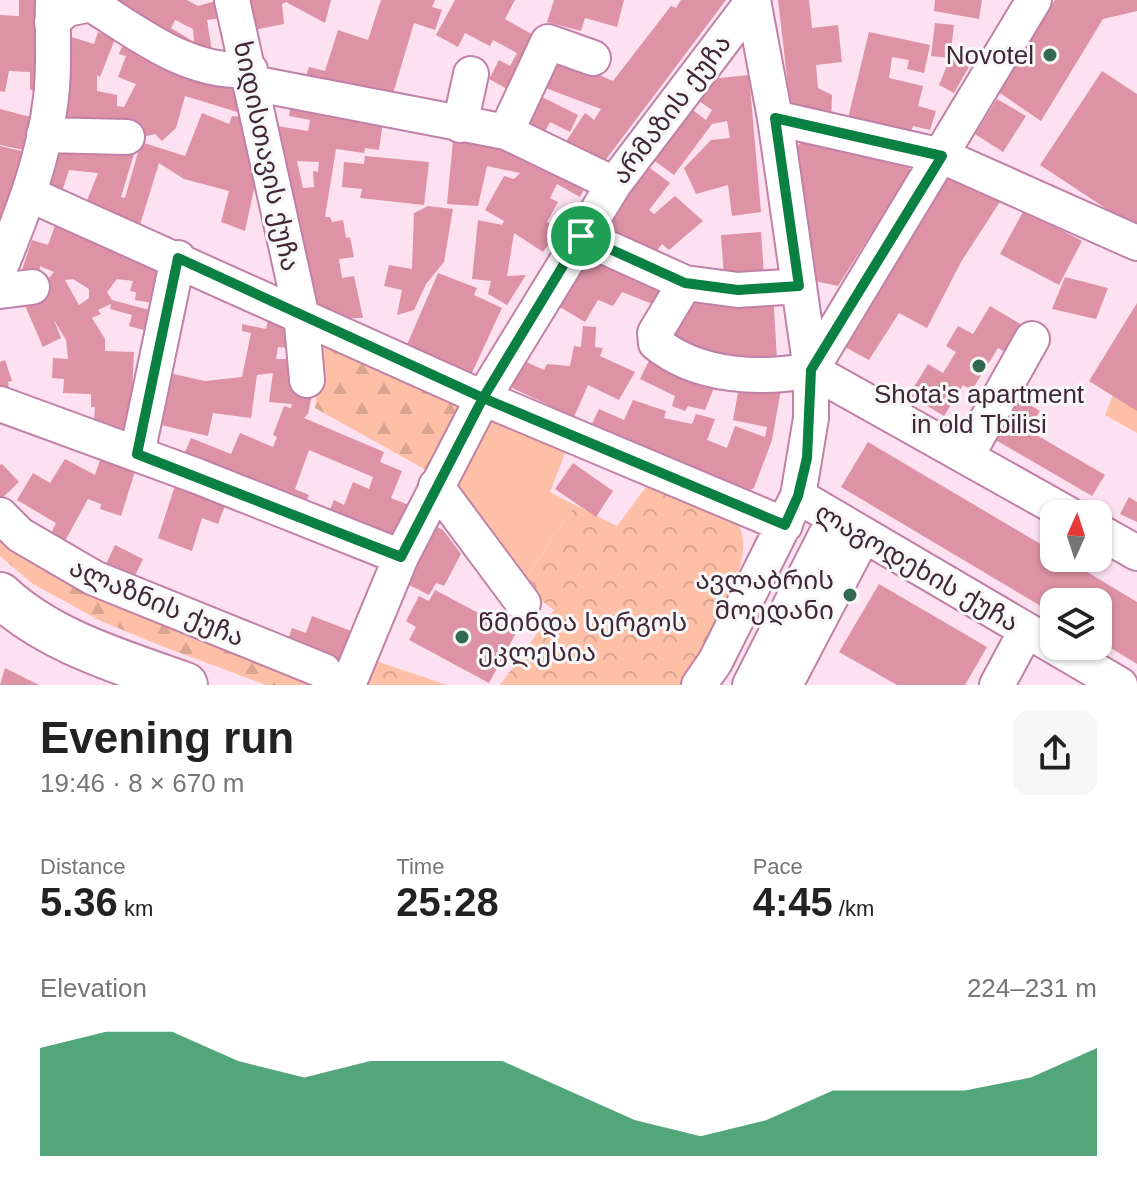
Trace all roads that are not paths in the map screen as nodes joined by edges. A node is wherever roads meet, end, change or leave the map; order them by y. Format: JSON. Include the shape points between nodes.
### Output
{"nodes":[{"id":1,"x":232,"y":0,"type":"edge"},
{"id":2,"x":753,"y":0,"type":"edge"},
{"id":3,"x":1034,"y":0,"type":"edge"},
{"id":4,"x":94,"y":2,"type":"edge"},
{"id":5,"x":52,"y":11,"type":"edge"},
{"id":6,"x":593,"y":58,"type":"dead end"},
{"id":7,"x":471,"y":74,"type":"dead end"},
{"id":8,"x":251,"y":76,"type":"junction"},
{"id":9,"x":775,"y":118,"type":"junction"},
{"id":10,"x":460,"y":125,"type":"junction"},
{"id":11,"x":506,"y":132,"type":"junction"},
{"id":12,"x":44,"y":135,"type":"junction"},
{"id":13,"x":127,"y":137,"type":"dead end"},
{"id":14,"x":942,"y":156,"type":"junction"},
{"id":15,"x":614,"y":184,"type":"junction"},
{"id":16,"x":31,"y":195,"type":"junction"},
{"id":17,"x":581,"y":236,"type":"junction"},
{"id":18,"x":1137,"y":243,"type":"edge"},
{"id":19,"x":178,"y":258,"type":"junction"},
{"id":20,"x":0,"y":268,"type":"edge"},
{"id":21,"x":685,"y":283,"type":"junction"},
{"id":22,"x":799,"y":286,"type":"junction"},
{"id":23,"x":301,"y":313,"type":"junction"},
{"id":24,"x":1032,"y":339,"type":"dead end"},
{"id":25,"x":811,"y":370,"type":"junction"},
{"id":26,"x":307,"y":380,"type":"dead end"},
{"id":27,"x":483,"y":398,"type":"junction"},
{"id":28,"x":0,"y":404,"type":"edge"},
{"id":29,"x":137,"y":454,"type":"junction"},
{"id":30,"x":966,"y":457,"type":"junction"},
{"id":31,"x":436,"y":486,"type":"junction"},
{"id":32,"x":1043,"y":500,"type":"edge"},
{"id":33,"x":792,"y":510,"type":"junction"},
{"id":34,"x":0,"y":515,"type":"edge"},
{"id":35,"x":849,"y":528,"type":"junction"},
{"id":36,"x":1112,"y":539,"type":"edge"},
{"id":37,"x":1137,"y":553,"type":"edge"},
{"id":38,"x":401,"y":557,"type":"junction"},
{"id":39,"x":0,"y":595,"type":"edge"},
{"id":40,"x":523,"y":603,"type":"dead end"},
{"id":41,"x":1026,"y":631,"type":"junction"},
{"id":42,"x":707,"y":677,"type":"edge"},
{"id":43,"x":336,"y":678,"type":"edge"},
{"id":44,"x":185,"y":685,"type":"edge"},
{"id":45,"x":750,"y":685,"type":"edge"},
{"id":46,"x":785,"y":685,"type":"edge"},
{"id":47,"x":997,"y":685,"type":"edge"},
{"id":48,"x":1120,"y":685,"type":"edge"}],
"edges":[{"from":1,"to":8,"type":"street","name":"ხიდისთავის ქუჩა"},
{"from":2,"to":9,"type":"street"},
{"from":2,"to":15,"type":"street","name":"არმაზის ქუჩა"},
{"from":3,"to":14,"type":"street"},
{"from":4,"to":5,"type":"street"},
{"from":4,"to":8,"type":"street","via":[[168,54]]},
{"from":5,"to":12,"type":"street","via":[[51,96]]},
{"from":6,"to":11,"type":"street","via":[[548,42]]},
{"from":7,"to":10,"type":"street"},
{"from":8,"to":10,"type":"street"},
{"from":8,"to":23,"type":"street","name":"ხიდისთავის ქუჩა"},
{"from":9,"to":14,"type":"street"},
{"from":9,"to":22,"type":"street"},
{"from":10,"to":11,"type":"street"},
{"from":11,"to":15,"type":"street"},
{"from":12,"to":13,"type":"street"},
{"from":12,"to":16,"type":"street"},
{"from":14,"to":18,"type":"street"},
{"from":14,"to":25,"type":"street"},
{"from":15,"to":17,"type":"street","name":"არმაზის ქუჩა"},
{"from":16,"to":19,"type":"street","name":"ლაგოდეხის ქუჩა"},
{"from":16,"to":20,"type":"street"},
{"from":17,"to":21,"type":"street"},
{"from":17,"to":27,"type":"street","name":"არმაზის ქუჩა"},
{"from":19,"to":23,"type":"street","name":"ლაგოდეხის ქუჩა"},
{"from":19,"to":29,"type":"street"},
{"from":21,"to":22,"type":"street","via":[[738,290]]},
{"from":21,"to":25,"type":"street","via":[[655,333],[665,351],[713,370],[775,377]]},
{"from":22,"to":25,"type":"street"},
{"from":23,"to":26,"type":"street","name":"ხიდისთავის ქუჩა"},
{"from":23,"to":27,"type":"street","name":"ლაგოდეხის ქუჩა"},
{"from":24,"to":30,"type":"street"},
{"from":25,"to":30,"type":"street"},
{"from":25,"to":33,"type":"street","via":[[808,444]]},
{"from":27,"to":31,"type":"street","name":"არმაზის ქუჩა"},
{"from":27,"to":33,"type":"street","name":"ლაგოდეხის ქუჩა"},
{"from":28,"to":29,"type":"street"},
{"from":29,"to":38,"type":"street"},
{"from":30,"to":32,"type":"street"},
{"from":31,"to":38,"type":"street","name":"არმაზის ქუჩა"},
{"from":31,"to":40,"type":"street"},
{"from":33,"to":35,"type":"street","name":"ლაგოდეხის ქუჩა"},
{"from":33,"to":42,"type":"street"},
{"from":34,"to":43,"type":"street","name":"ალაზნის ქუჩა","via":[[20,535],[94,578]]},
{"from":35,"to":41,"type":"street","name":"ლაგოდეხის ქუჩა"},
{"from":35,"to":45,"type":"street"},
{"from":35,"to":46,"type":"street"},
{"from":36,"to":37,"type":"street"},
{"from":38,"to":43,"type":"street","name":"არმაზის ქუჩა"},
{"from":39,"to":44,"type":"main road","via":[[80,646]]},
{"from":41,"to":47,"type":"street"},
{"from":41,"to":48,"type":"street","name":"ლაგოდეხის ქუჩა"}]}
